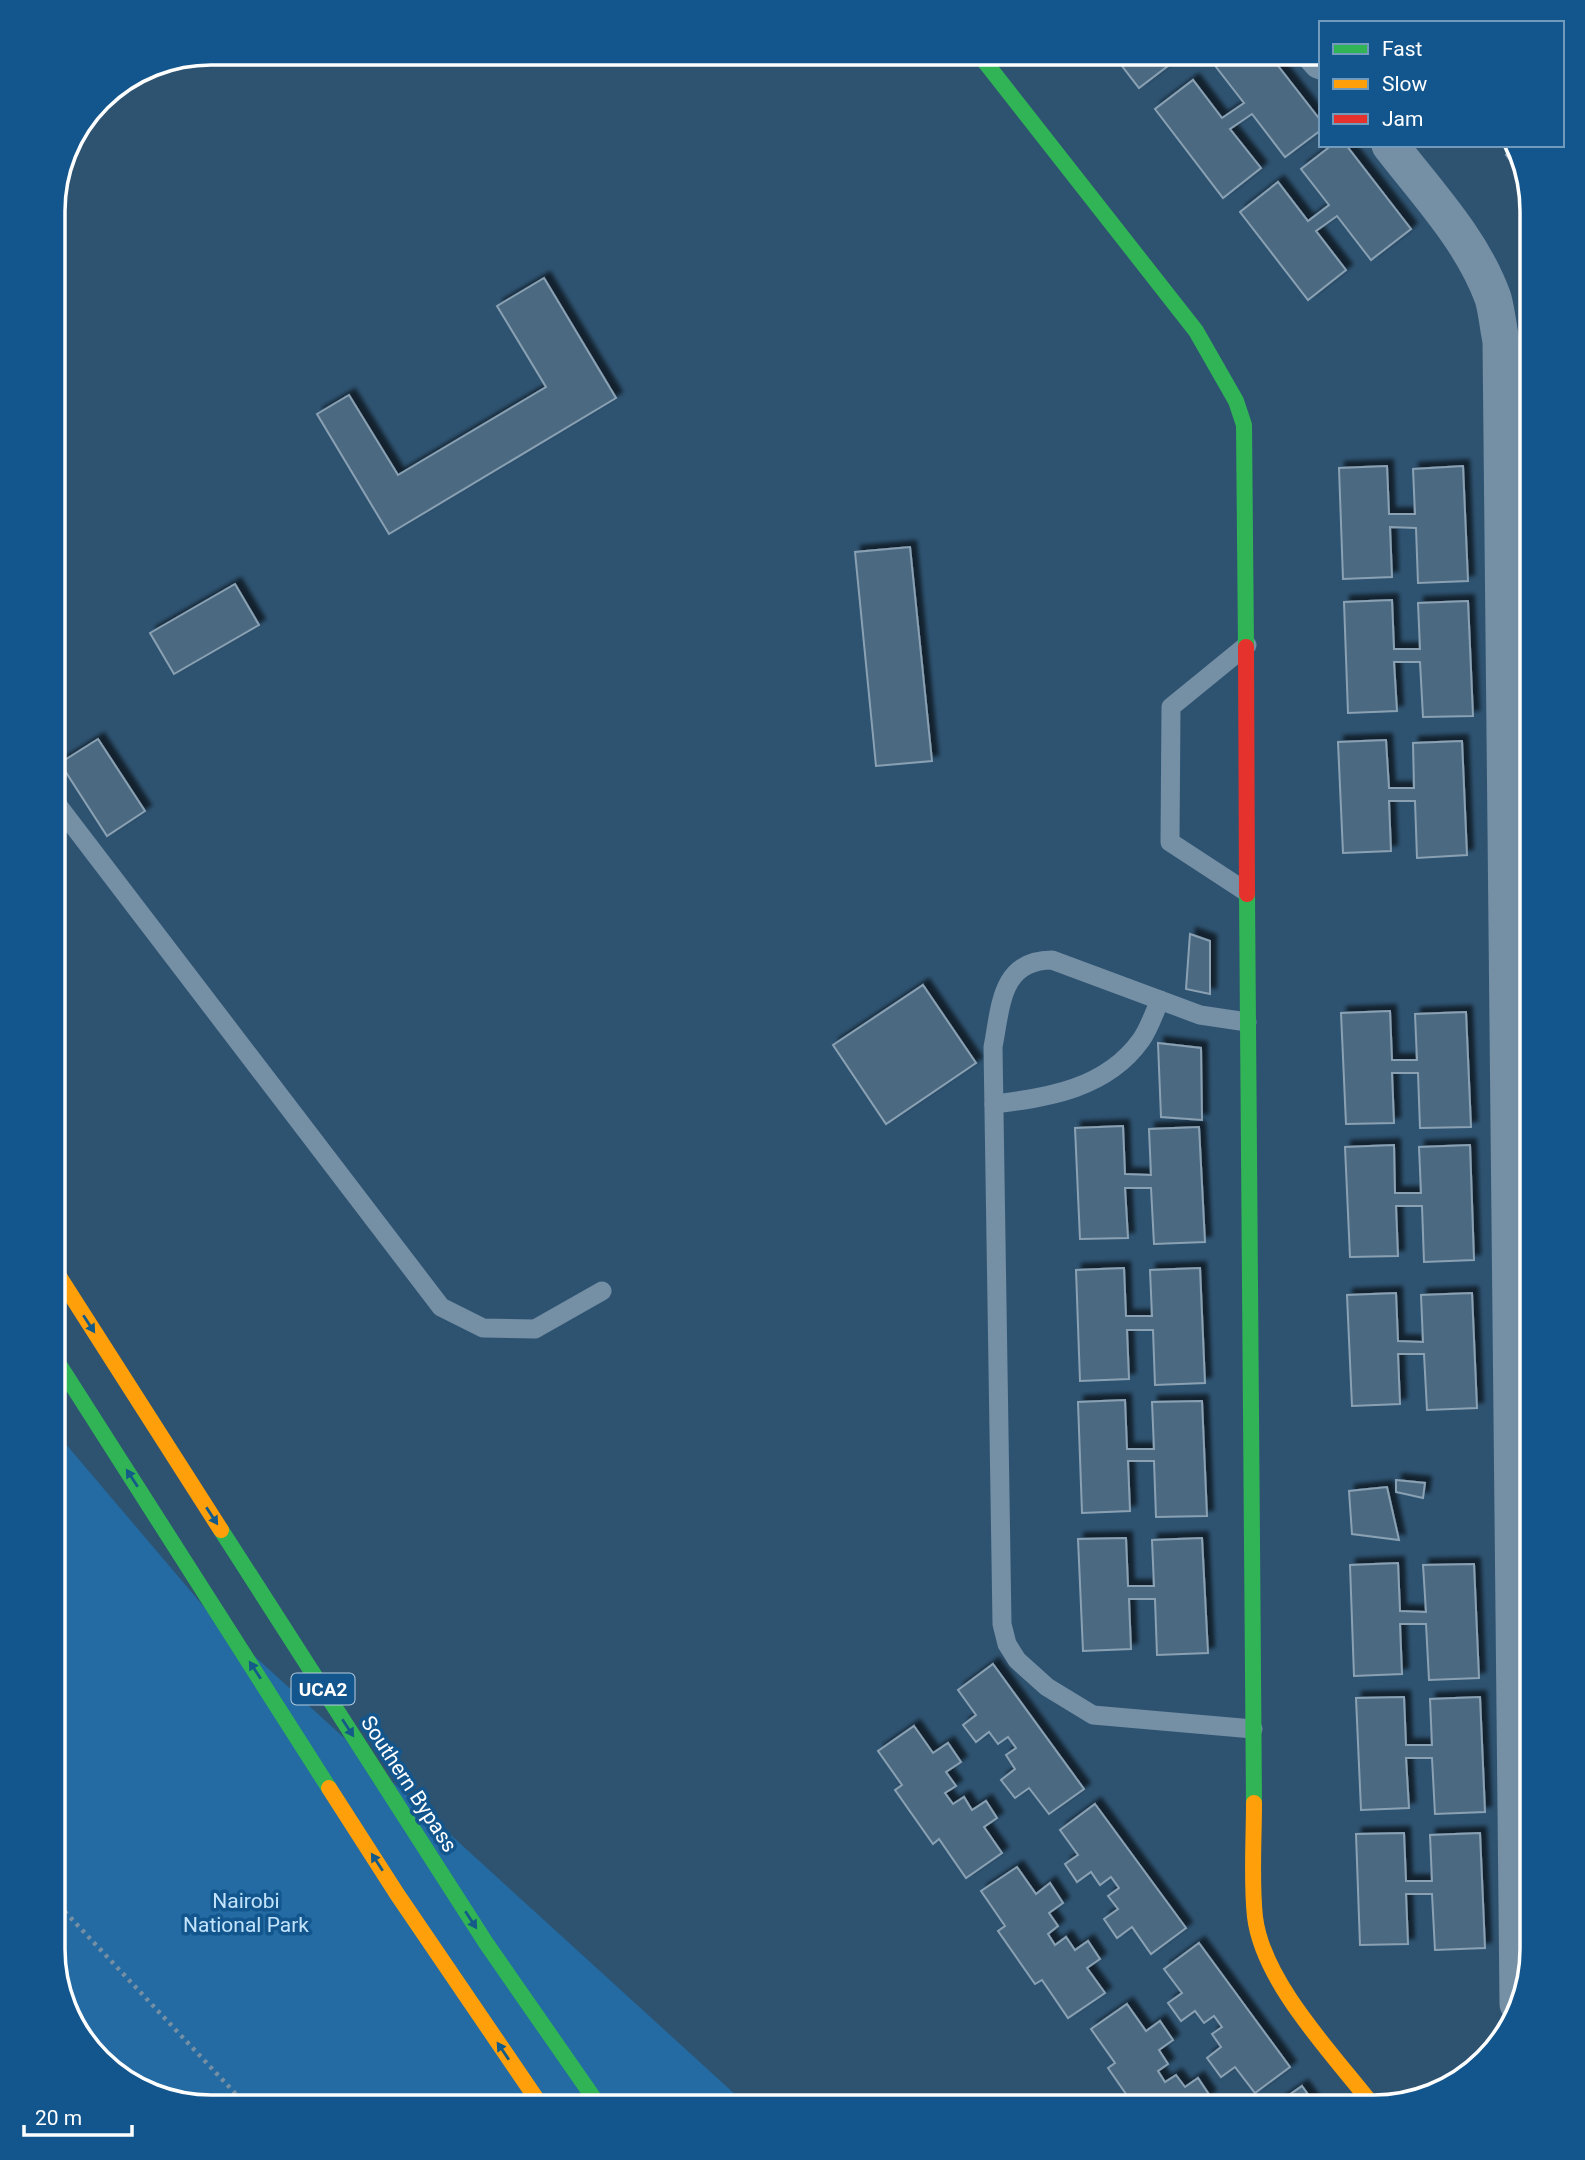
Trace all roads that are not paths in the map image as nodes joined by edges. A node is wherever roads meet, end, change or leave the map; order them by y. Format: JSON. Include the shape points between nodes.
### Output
{"nodes":[{"id":1,"x":987,"y":65,"type":"edge"},
{"id":2,"x":1392,"y":147,"type":"edge"},
{"id":3,"x":1247,"y":645,"type":"junction"},
{"id":4,"x":65,"y":815,"type":"edge"},
{"id":5,"x":1245,"y":891,"type":"junction"},
{"id":6,"x":1160,"y":1000,"type":"junction"},
{"id":7,"x":1247,"y":1022,"type":"junction"},
{"id":8,"x":994,"y":1104,"type":"junction"},
{"id":9,"x":65,"y":1286,"type":"edge"},
{"id":10,"x":602,"y":1292,"type":"dead end"},
{"id":11,"x":1520,"y":1338,"type":"edge"},
{"id":12,"x":65,"y":1374,"type":"edge"},
{"id":13,"x":1520,"y":1724,"type":"edge"},
{"id":14,"x":1253,"y":1729,"type":"junction"},
{"id":15,"x":1518,"y":1972,"type":"edge"},
{"id":16,"x":534,"y":2095,"type":"edge"},
{"id":17,"x":592,"y":2095,"type":"edge"},
{"id":18,"x":1364,"y":2095,"type":"edge"}],
"edges":[{"from":1,"to":3,"type":"main road","via":[[1178,306],[1236,401],[1247,451]]},
{"from":2,"to":11,"type":"street","via":[[1473,255],[1493,300],[1501,341]]},
{"from":3,"to":5,"type":"main road"},
{"from":3,"to":5,"type":"lane","via":[[1171,708],[1170,842]]},
{"from":4,"to":10,"type":"lane","via":[[441,1307],[483,1328],[535,1329]]},
{"from":5,"to":7,"type":"main road"},
{"from":6,"to":7,"type":"lane","via":[[1200,1015]]},
{"from":6,"to":8,"type":"lane","via":[[1141,1040],[1096,1079],[1040,1099]]},
{"from":6,"to":8,"type":"lane","via":[[1052,960],[1030,962],[1006,986],[993,1047]]},
{"from":7,"to":14,"type":"main road"},
{"from":8,"to":14,"type":"lane","via":[[1002,1625],[1007,1644],[1017,1660],[1047,1687],[1093,1715]]},
{"from":9,"to":17,"type":"main road","name":"Southern Bypass","number":"UCA2","one_way":true,"via":[[478,1931]]},
{"from":16,"to":12,"type":"main road","number":"UCA2","one_way":true,"via":[[397,1894]]},
{"from":13,"to":15,"type":"street"},
{"from":14,"to":18,"type":"main road","via":[[1258,1935],[1280,1981]]}]}
